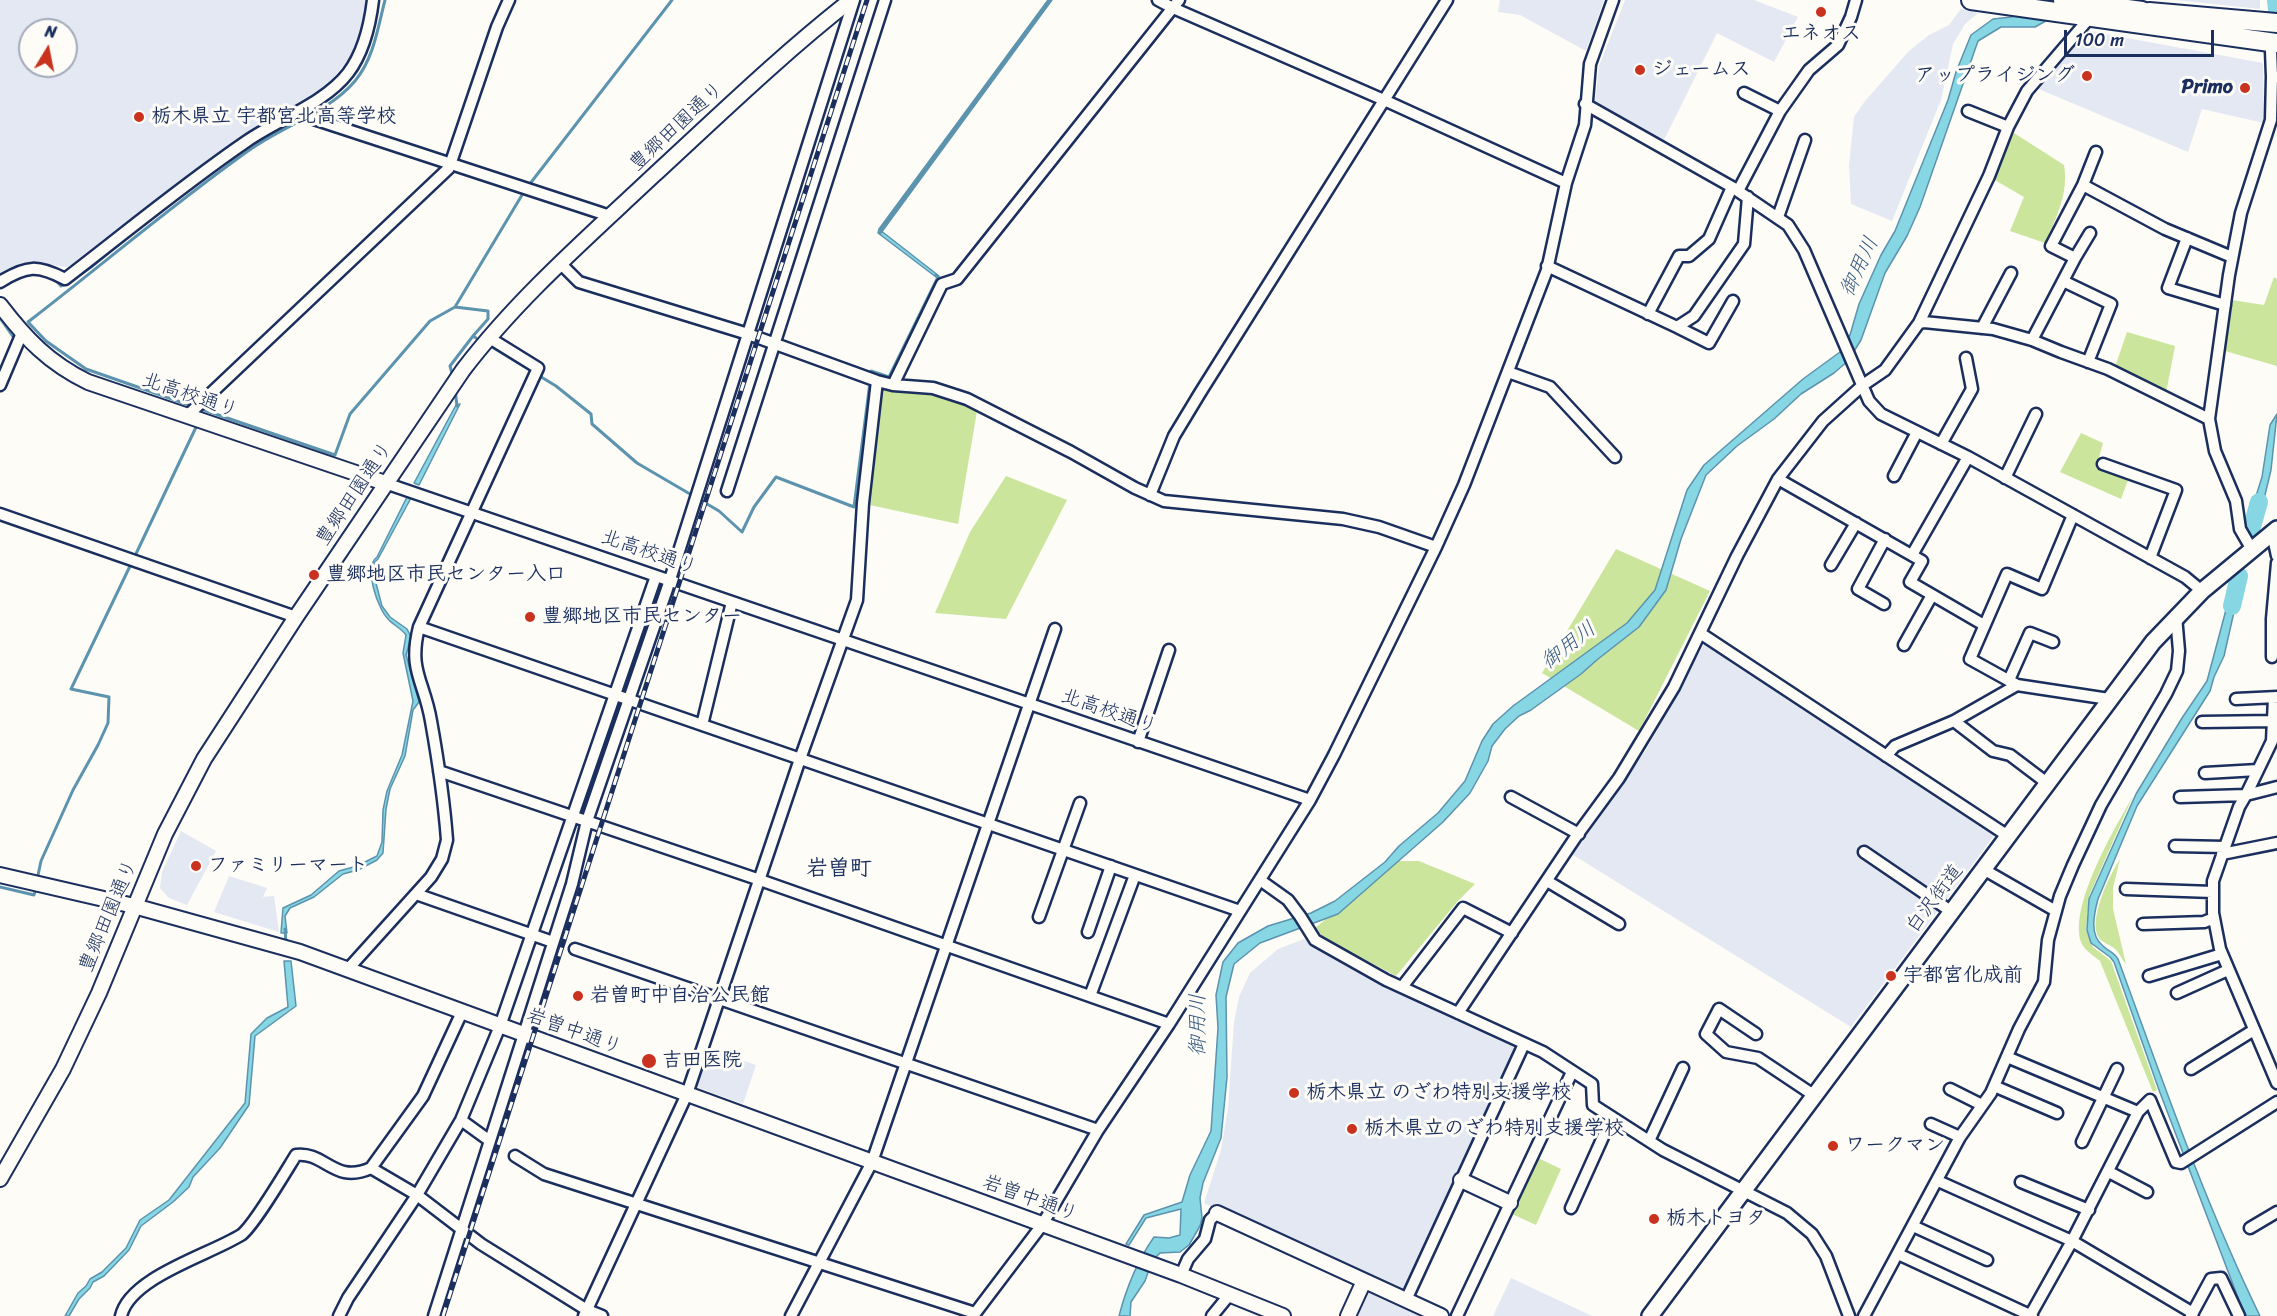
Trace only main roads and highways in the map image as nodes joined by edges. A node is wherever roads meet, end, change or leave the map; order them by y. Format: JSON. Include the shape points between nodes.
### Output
{"nodes":[{"id":1,"x":1971,"y":0,"type":"edge"},
{"id":2,"x":2063,"y":0,"type":"edge"},
{"id":3,"x":2093,"y":11,"type":"junction"},
{"id":4,"x":2149,"y":12,"type":"junction"},
{"id":5,"x":2277,"y":23,"type":"edge"},
{"id":6,"x":2277,"y":31,"type":"edge"},
{"id":7,"x":2275,"y":48,"type":"edge"},
{"id":8,"x":2274,"y":531,"type":"edge"},
{"id":9,"x":1650,"y":1316,"type":"edge"}],
"edges":[{"from":1,"to":3,"type":"highway"},
{"from":2,"to":3,"type":"highway"},
{"from":3,"to":4,"type":"highway"},
{"from":3,"to":7,"type":"highway"},
{"from":4,"to":5,"type":"highway"},
{"from":4,"to":6,"type":"highway"},
{"from":8,"to":9,"type":"main road","name":"白沢街道","via":[[2176,616],[2109,699]]}]}
